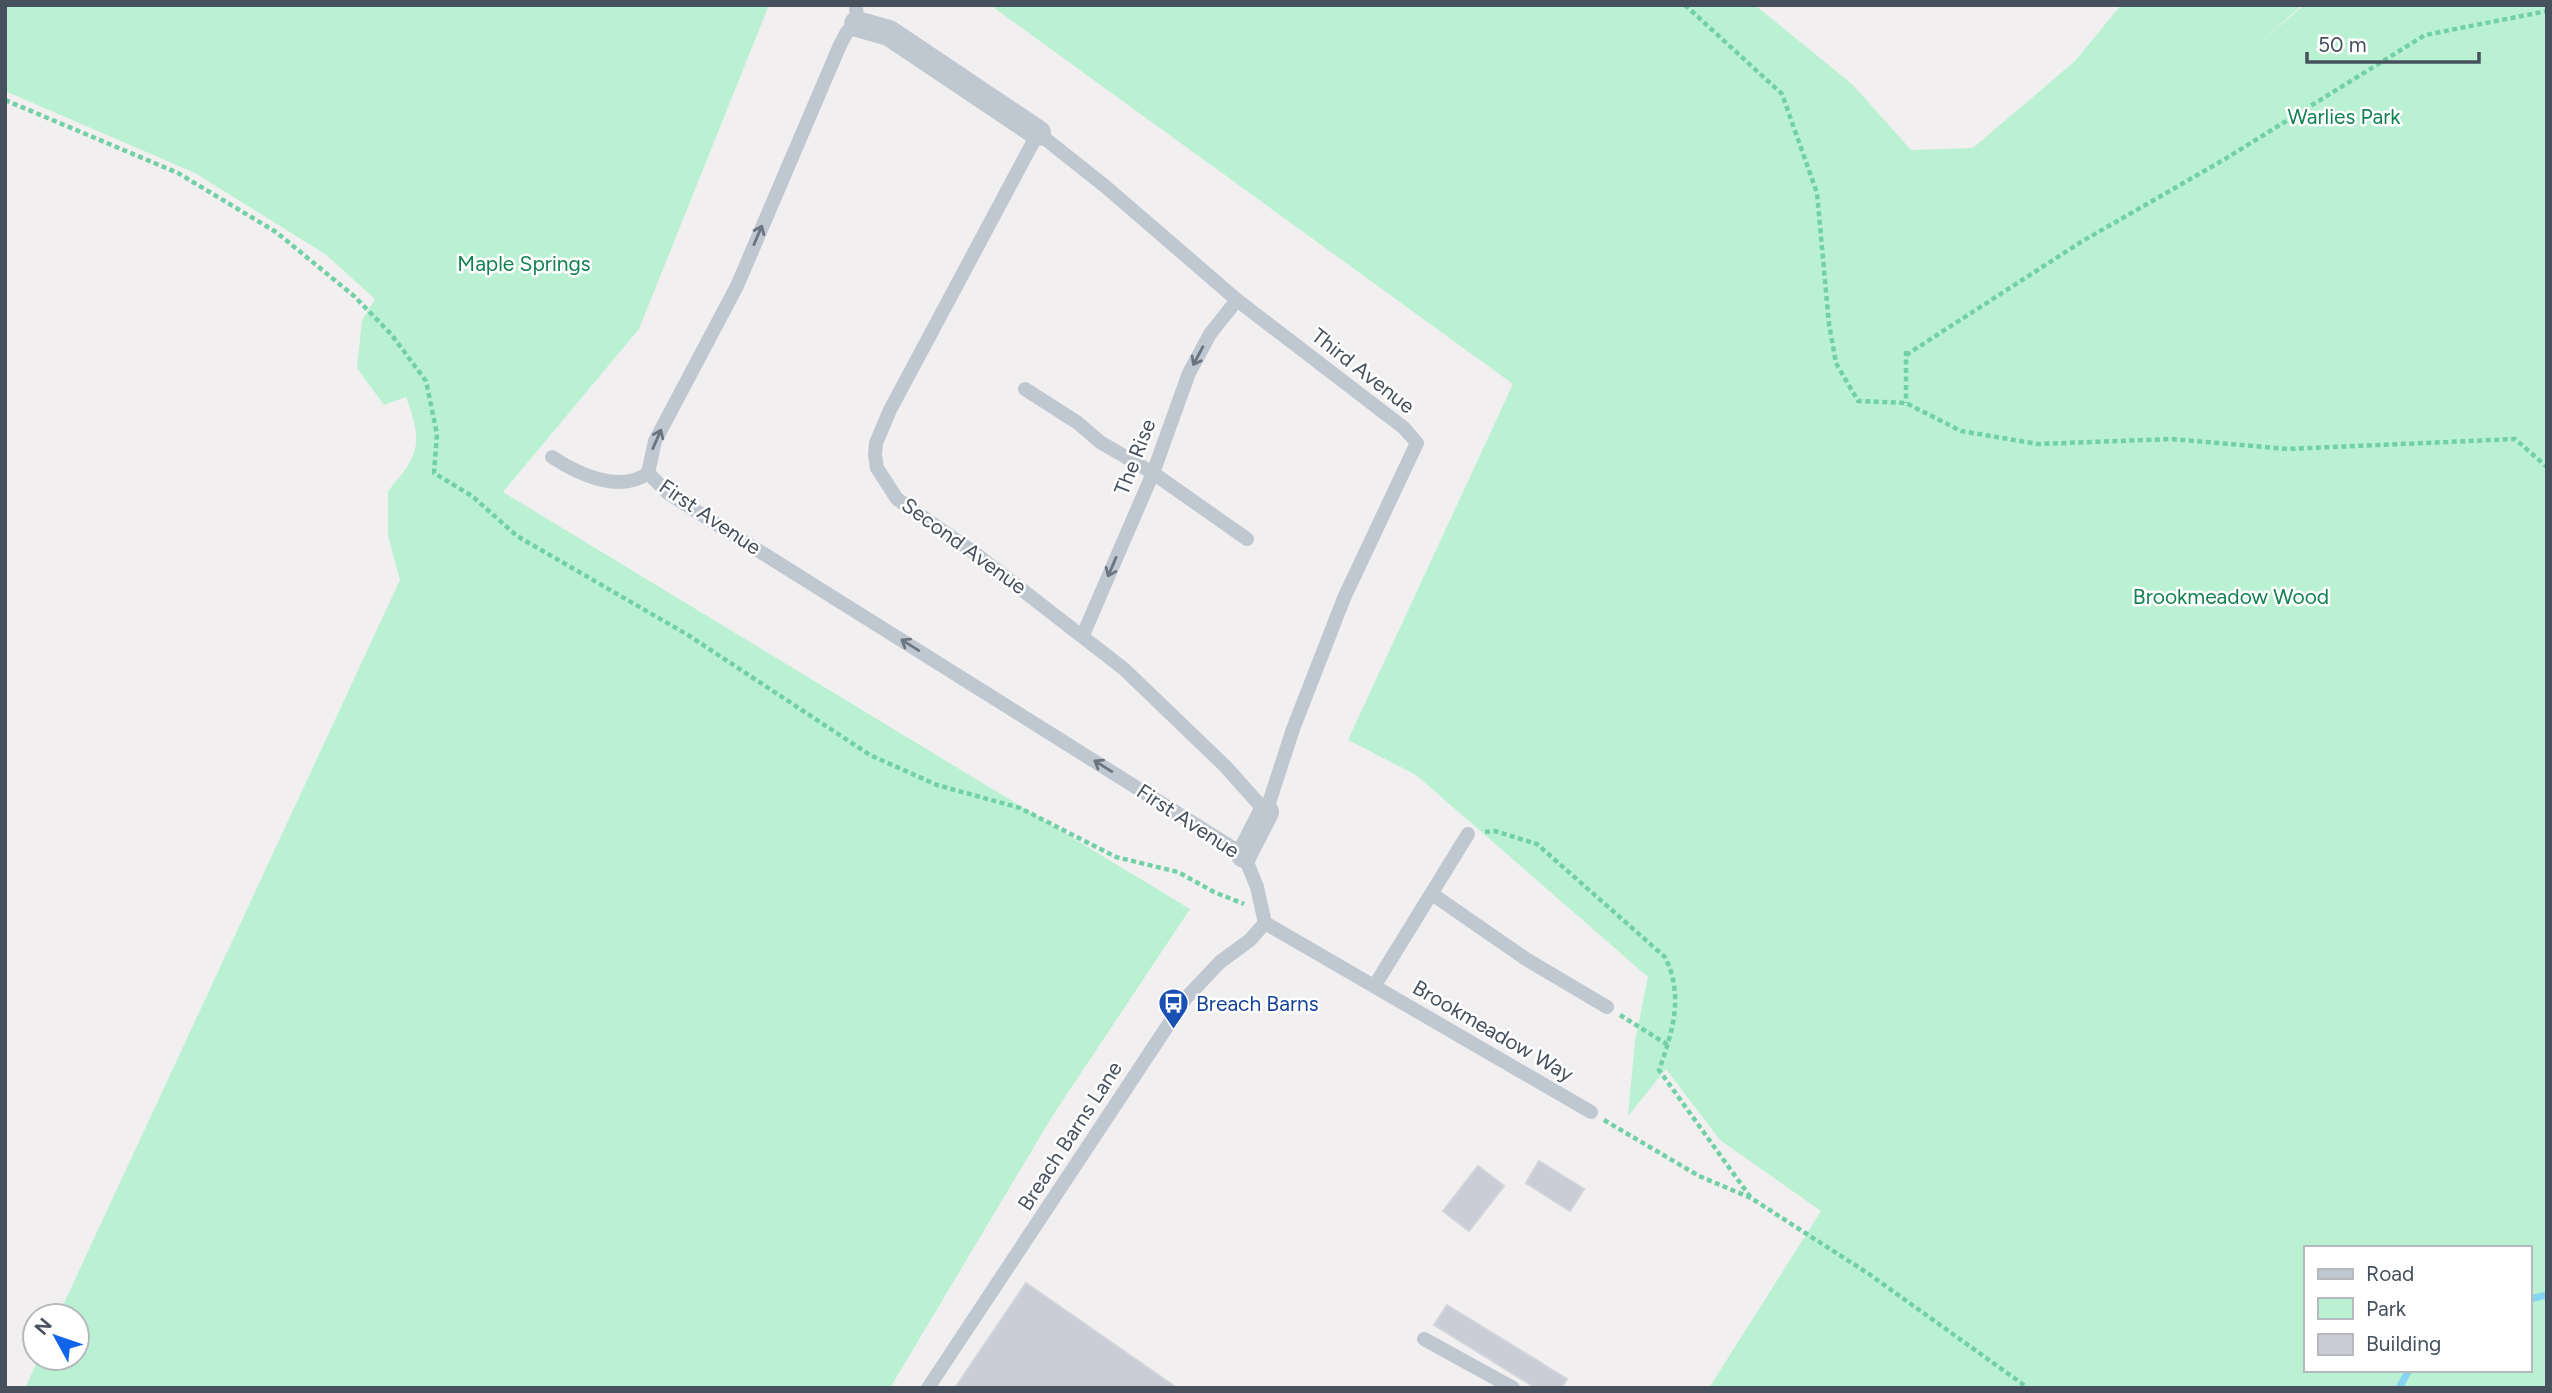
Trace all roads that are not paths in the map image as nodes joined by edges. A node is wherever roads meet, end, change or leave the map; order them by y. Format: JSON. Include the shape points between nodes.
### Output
{"nodes":[{"id":1,"x":856,"y":15,"type":"edge"},
{"id":2,"x":1038,"y":133,"type":"junction"},
{"id":3,"x":1237,"y":300,"type":"junction"},
{"id":4,"x":1025,"y":389,"type":"dead end"},
{"id":5,"x":552,"y":457,"type":"dead end"},
{"id":6,"x":1153,"y":472,"type":"junction"},
{"id":7,"x":648,"y":473,"type":"junction"},
{"id":8,"x":1247,"y":539,"type":"dead end"},
{"id":9,"x":1083,"y":635,"type":"junction"},
{"id":10,"x":1266,"y":812,"type":"junction"},
{"id":11,"x":1468,"y":834,"type":"road end"},
{"id":12,"x":1244,"y":855,"type":"junction"},
{"id":13,"x":1432,"y":894,"type":"junction"},
{"id":14,"x":1265,"y":923,"type":"junction"},
{"id":15,"x":1375,"y":985,"type":"junction"},
{"id":16,"x":1607,"y":1007,"type":"dead end"},
{"id":17,"x":1591,"y":1112,"type":"road end"},
{"id":18,"x":1424,"y":1339,"type":"dead end"},
{"id":19,"x":928,"y":1388,"type":"edge"},
{"id":20,"x":1513,"y":1388,"type":"edge"}],
"edges":[{"from":1,"to":2,"type":"street","name":"First Avenue"},
{"from":7,"to":1,"type":"lane","name":"First Avenue","one_way":true,"via":[[655,441],[737,286]]},
{"from":2,"to":3,"type":"lane","name":"Third Avenue"},
{"from":2,"to":9,"type":"lane","name":"Second Avenue","via":[[890,410],[875,455],[877,468],[897,499]]},
{"from":3,"to":6,"type":"lane","name":"The Rise","one_way":true,"via":[[1210,334],[1189,373]]},
{"from":3,"to":10,"type":"lane","name":"Third Avenue","via":[[1404,428],[1417,443],[1344,598]]},
{"from":4,"to":6,"type":"lane","via":[[1100,442]]},
{"from":5,"to":7,"type":"lane","via":[[571,470],[622,482],[638,481]]},
{"from":6,"to":8,"type":"lane"},
{"from":6,"to":9,"type":"lane","name":"The Rise","one_way":true},
{"from":12,"to":7,"type":"lane","name":"First Avenue","one_way":true,"via":[[668,493]]},
{"from":9,"to":10,"type":"lane","name":"Second Avenue","via":[[1171,714]]},
{"from":10,"to":12,"type":"street"},
{"from":11,"to":13,"type":"lane"},
{"from":12,"to":14,"type":"lane","name":"First Avenue"},
{"from":13,"to":15,"type":"lane"},
{"from":13,"to":16,"type":"lane"},
{"from":14,"to":15,"type":"lane","name":"Brookmeadow Way"},
{"from":14,"to":19,"type":"lane","name":"Breach Barns Lane","via":[[1186,998]]},
{"from":15,"to":17,"type":"lane","name":"Brookmeadow Way","via":[[1463,1041]]},
{"from":18,"to":20,"type":"lane"}]}
